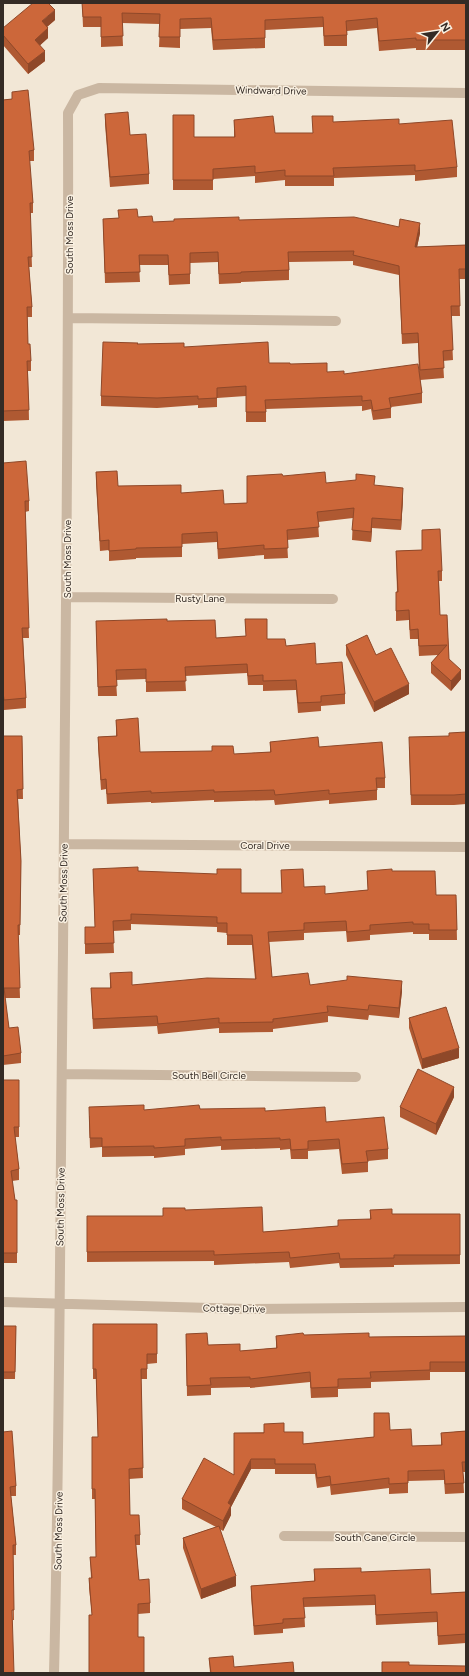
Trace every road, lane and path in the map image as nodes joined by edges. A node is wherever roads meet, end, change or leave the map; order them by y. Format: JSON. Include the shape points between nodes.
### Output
{"nodes":[{"id":1,"x":466,"y":93,"type":"edge"},
{"id":2,"x":78,"y":95,"type":"joint"},
{"id":3,"x":69,"y":318,"type":"junction"},
{"id":4,"x":336,"y":321,"type":"dead end"},
{"id":5,"x":67,"y":597,"type":"junction"},
{"id":6,"x":332,"y":599,"type":"dead end"},
{"id":7,"x":64,"y":844,"type":"junction"},
{"id":8,"x":466,"y":847,"type":"edge"},
{"id":9,"x":62,"y":1074,"type":"junction"},
{"id":10,"x":356,"y":1076,"type":"dead end"},
{"id":11,"x":3,"y":1302,"type":"edge"},
{"id":12,"x":59,"y":1304,"type":"junction"},
{"id":13,"x":466,"y":1307,"type":"edge"},
{"id":14,"x":284,"y":1536,"type":"dead end"},
{"id":15,"x":466,"y":1537,"type":"edge"},
{"id":16,"x":54,"y":1673,"type":"edge"}],
"edges":[{"from":1,"to":2,"type":"street","name":"Windward Drive","via":[[99,88]]},
{"from":2,"to":3,"type":"street","name":"South Moss Drive","via":[[68,113]]},
{"from":3,"to":4,"type":"street"},
{"from":3,"to":5,"type":"street","name":"South Moss Drive"},
{"from":5,"to":6,"type":"street","name":"Rusty Lane"},
{"from":5,"to":7,"type":"street","name":"South Moss Drive"},
{"from":7,"to":8,"type":"street","name":"Coral Drive"},
{"from":7,"to":9,"type":"street","name":"South Moss Drive"},
{"from":9,"to":10,"type":"street","name":"South Bell Circle"},
{"from":9,"to":12,"type":"street","name":"South Moss Drive"},
{"from":11,"to":12,"type":"street","name":"Cottage Drive"},
{"from":12,"to":13,"type":"street","name":"Cottage Drive","via":[[246,1309]]},
{"from":12,"to":16,"type":"street","name":"South Moss Drive","via":[[59,1483]]},
{"from":14,"to":15,"type":"street","name":"South Cane Circle"}]}
